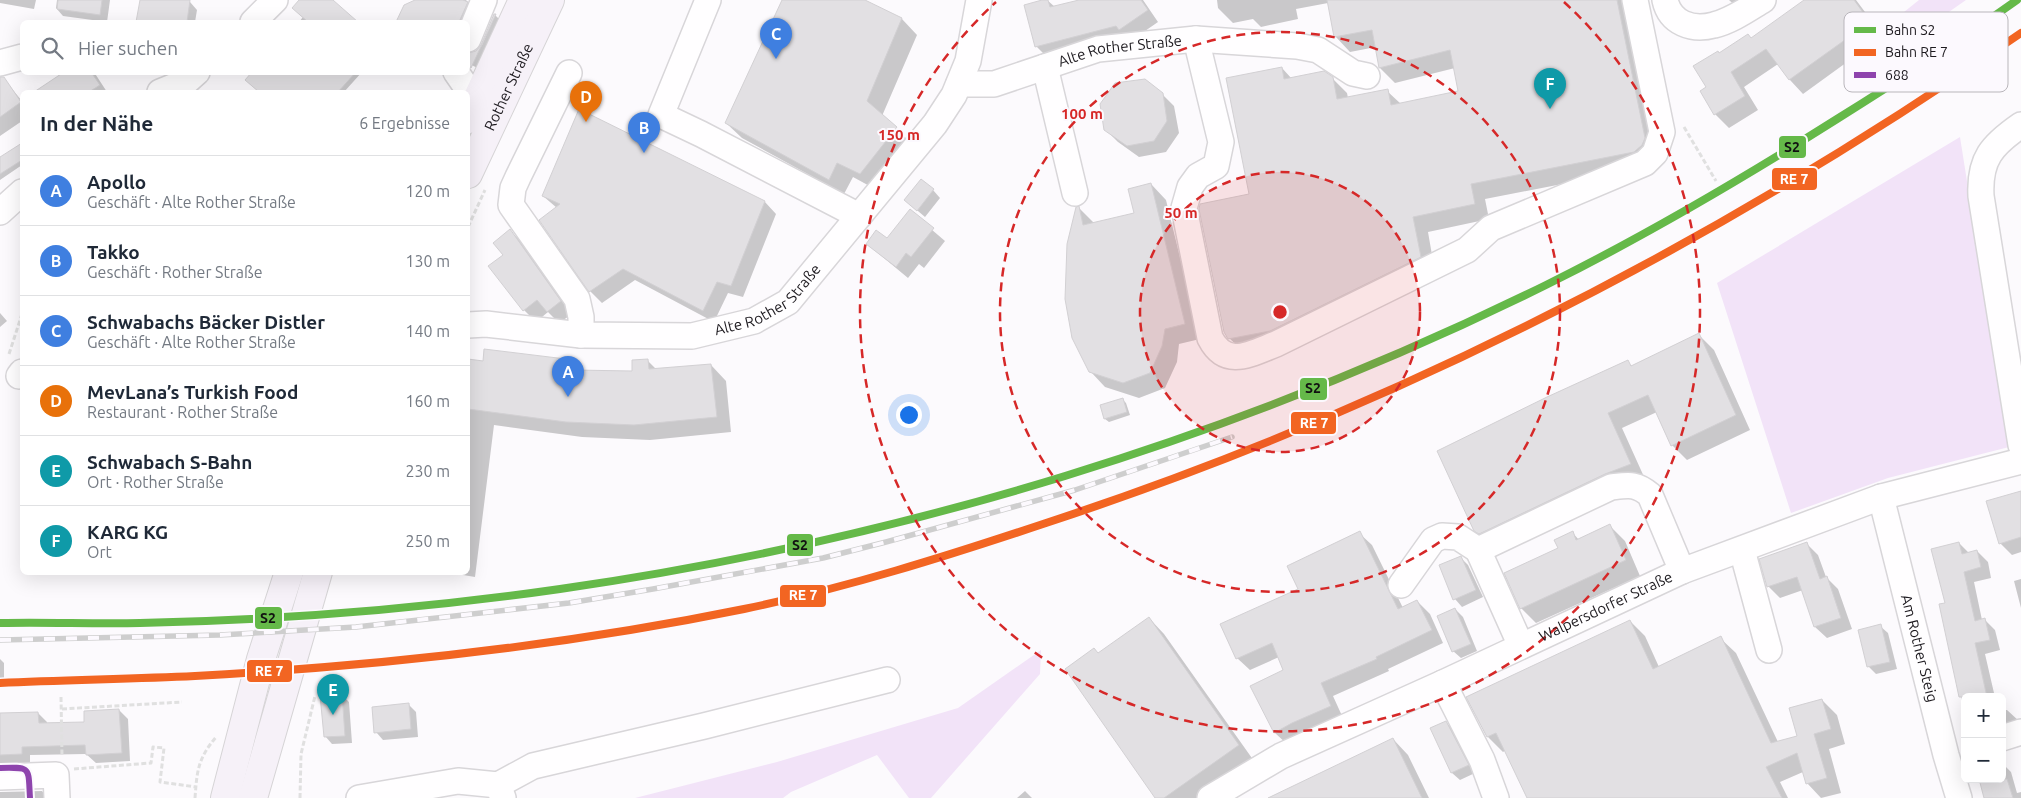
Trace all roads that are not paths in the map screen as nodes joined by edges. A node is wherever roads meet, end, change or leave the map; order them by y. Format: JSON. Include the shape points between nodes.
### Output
{"nodes":[{"id":1,"x":275,"y":0,"type":"edge"},
{"id":2,"x":484,"y":0,"type":"edge"},
{"id":3,"x":523,"y":0,"type":"edge"},
{"id":4,"x":550,"y":0,"type":"edge"},
{"id":5,"x":708,"y":0,"type":"edge"},
{"id":6,"x":979,"y":0,"type":"edge"},
{"id":7,"x":1635,"y":0,"type":"edge"},
{"id":8,"x":1664,"y":0,"type":"edge"},
{"id":9,"x":1763,"y":0,"type":"edge"},
{"id":10,"x":255,"y":20,"type":"edge"},
{"id":11,"x":470,"y":34,"type":"edge"},
{"id":12,"x":1196,"y":39,"type":"junction"},
{"id":13,"x":20,"y":58,"type":"edge"},
{"id":14,"x":0,"y":63,"type":"edge"},
{"id":15,"x":1045,"y":67,"type":"junction"},
{"id":16,"x":569,"y":73,"type":"dead end"},
{"id":17,"x":458,"y":75,"type":"edge"},
{"id":18,"x":1368,"y":76,"type":"dead end"},
{"id":19,"x":187,"y":80,"type":"edge"},
{"id":20,"x":959,"y":84,"type":"junction"},
{"id":21,"x":164,"y":90,"type":"edge"},
{"id":22,"x":467,"y":90,"type":"edge"},
{"id":23,"x":470,"y":95,"type":"edge"},
{"id":24,"x":480,"y":111,"type":"edge"},
{"id":25,"x":2021,"y":124,"type":"edge"},
{"id":26,"x":470,"y":164,"type":"edge"},
{"id":27,"x":1075,"y":193,"type":"dead end"},
{"id":28,"x":20,"y":194,"type":"edge"},
{"id":29,"x":0,"y":212,"type":"edge"},
{"id":30,"x":859,"y":216,"type":"junction"},
{"id":31,"x":474,"y":322,"type":"edge"},
{"id":32,"x":581,"y":335,"type":"junction"},
{"id":33,"x":2021,"y":445,"type":"edge"},
{"id":34,"x":2021,"y":461,"type":"edge"},
{"id":35,"x":1881,"y":497,"type":"junction"},
{"id":36,"x":1478,"y":550,"type":"junction"},
{"id":37,"x":1742,"y":550,"type":"junction"},
{"id":38,"x":1682,"y":572,"type":"junction"},
{"id":39,"x":288,"y":575,"type":"edge"},
{"id":40,"x":317,"y":575,"type":"edge"},
{"id":41,"x":1401,"y":585,"type":"dead end"},
{"id":42,"x":1521,"y":646,"type":"junction"},
{"id":43,"x":1769,"y":650,"type":"dead end"},
{"id":44,"x":887,"y":680,"type":"dead end"},
{"id":45,"x":1443,"y":683,"type":"junction"},
{"id":46,"x":2021,"y":732,"type":"edge"},
{"id":47,"x":2006,"y":737,"type":"edge"},
{"id":48,"x":1955,"y":752,"type":"edge"},
{"id":49,"x":17,"y":786,"type":"edge"},
{"id":50,"x":1236,"y":791,"type":"edge"},
{"id":51,"x":500,"y":792,"type":"edge"},
{"id":52,"x":57,"y":798,"type":"edge"},
{"id":53,"x":225,"y":798,"type":"edge"},
{"id":54,"x":253,"y":798,"type":"edge"},
{"id":55,"x":359,"y":798,"type":"edge"},
{"id":56,"x":1210,"y":798,"type":"edge"},
{"id":57,"x":1496,"y":798,"type":"edge"},
{"id":58,"x":1959,"y":798,"type":"edge"}],
"edges":[{"from":1,"to":10,"type":"street"},
{"from":2,"to":11,"type":"street"},
{"from":3,"to":24,"type":"main road","name":"Rother Straße"},
{"from":4,"to":24,"type":"main road","name":"Rother Straße"},
{"from":5,"to":30,"type":"street","via":[[660,116]]},
{"from":6,"to":20,"type":"street","name":"Alte Rother Straße","via":[[968,61]]},
{"from":7,"to":12,"type":"street","via":[[1662,132],[1655,153],[1646,163],[1490,228],[1467,250],[1276,344],[1235,357],[1223,355],[1215,349],[1210,338],[1184,208],[1190,187],[1198,176],[1216,166],[1221,142]]},
{"from":8,"to":9,"type":"street","via":[[1669,12],[1679,22],[1702,26],[1715,25]]},
{"from":12,"to":15,"type":"street","name":"Alte Rother Straße","via":[[1098,49]]},
{"from":12,"to":18,"type":"street","name":"Alte Rother Straße","via":[[1318,50],[1353,73]]},
{"from":13,"to":14,"type":"street"},
{"from":15,"to":20,"type":"street","name":"Alte Rother Straße","via":[[994,84]]},
{"from":15,"to":27,"type":"street","name":"Alte Rother Straße"},
{"from":16,"to":32,"type":"street","via":[[513,188],[511,205],[577,300]]},
{"from":17,"to":22,"type":"street"},
{"from":19,"to":21,"type":"street"},
{"from":20,"to":30,"type":"street","name":"Alte Rother Straße","via":[[935,124]]},
{"from":23,"to":24,"type":"street"},
{"from":24,"to":26,"type":"main road","name":"Rother Straße"},
{"from":25,"to":33,"type":"street","via":[[2005,136],[1984,160],[1980,178]]},
{"from":28,"to":29,"type":"street"},
{"from":30,"to":32,"type":"street","name":"Alte Rother Straße","via":[[788,302],[754,321],[692,336]]},
{"from":31,"to":32,"type":"street","name":"Alte Rother Straße"},
{"from":34,"to":35,"type":"street","name":"Walpersdorfer Straße"},
{"from":35,"to":37,"type":"street","name":"Walpersdorfer Straße"},
{"from":35,"to":48,"type":"street","name":"Am Rother Steig"},
{"from":36,"to":38,"type":"street","via":[[1611,487],[1629,485],[1640,487],[1650,495]]},
{"from":36,"to":41,"type":"street","via":[[1458,537],[1442,536],[1433,540]]},
{"from":36,"to":42,"type":"street"},
{"from":37,"to":38,"type":"street","name":"Walpersdorfer Straße"},
{"from":37,"to":43,"type":"street"},
{"from":38,"to":42,"type":"street","name":"Walpersdorfer Straße"},
{"from":39,"to":53,"type":"main road","via":[[261,659]]},
{"from":40,"to":54,"type":"main road"},
{"from":42,"to":45,"type":"street","name":"Walpersdorfer Straße"},
{"from":44,"to":51,"type":"street","via":[[533,766]]},
{"from":45,"to":50,"type":"street","name":"Walpersdorfer Straße","via":[[1280,756]]},
{"from":45,"to":57,"type":"street","via":[[1482,760]]},
{"from":46,"to":47,"type":"street"},
{"from":48,"to":58,"type":"street","name":"Am Rother Steig"},
{"from":49,"to":52,"type":"street","via":[[56,775]]},
{"from":50,"to":56,"type":"street","name":"Walpersdorfer Straße"},
{"from":51,"to":55,"type":"street","via":[[458,781]]}]}
